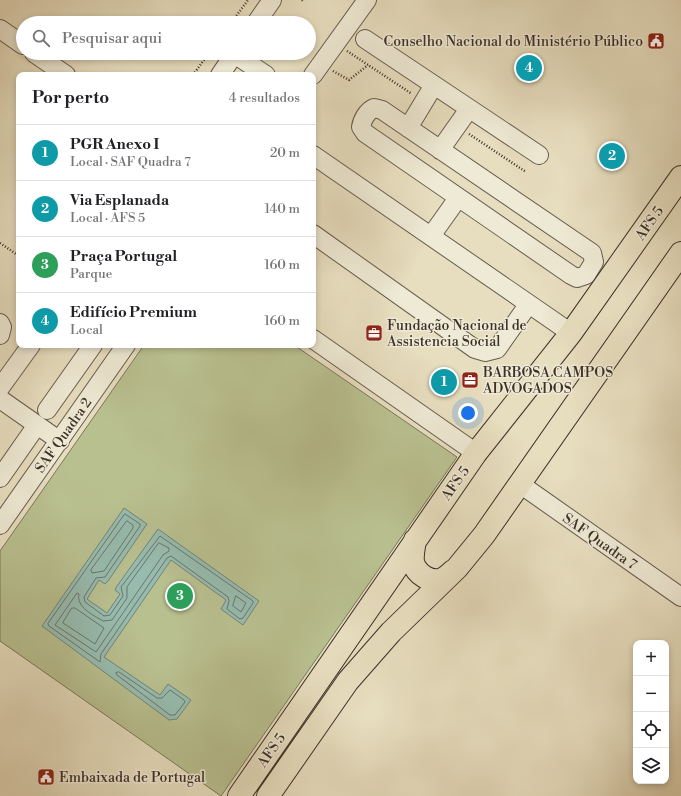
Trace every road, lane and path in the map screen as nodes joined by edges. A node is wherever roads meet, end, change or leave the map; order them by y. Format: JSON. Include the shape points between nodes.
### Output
{"nodes":[{"id":1,"x":248,"y":0,"type":"edge"},
{"id":2,"x":272,"y":0,"type":"edge"},
{"id":3,"x":367,"y":0,"type":"edge"},
{"id":4,"x":236,"y":16,"type":"edge"},
{"id":5,"x":261,"y":16,"type":"edge"},
{"id":6,"x":0,"y":29,"type":"edge"},
{"id":7,"x":365,"y":39,"type":"dead end"},
{"id":8,"x":16,"y":40,"type":"edge"},
{"id":9,"x":350,"y":53,"type":"dead end"},
{"id":10,"x":44,"y":60,"type":"edge"},
{"id":11,"x":204,"y":60,"type":"edge"},
{"id":12,"x":230,"y":60,"type":"edge"},
{"id":13,"x":245,"y":60,"type":"edge"},
{"id":14,"x":368,"y":65,"type":"junction"},
{"id":15,"x":330,"y":70,"type":"dead end"},
{"id":16,"x":62,"y":72,"type":"edge"},
{"id":17,"x":196,"y":72,"type":"edge"},
{"id":18,"x":222,"y":72,"type":"edge"},
{"id":19,"x":262,"y":72,"type":"edge"},
{"id":20,"x":315,"y":72,"type":"edge"},
{"id":21,"x":434,"y":86,"type":"junction"},
{"id":22,"x":424,"y":102,"type":"junction"},
{"id":23,"x":469,"y":109,"type":"junction"},
{"id":24,"x":457,"y":126,"type":"junction"},
{"id":25,"x":408,"y":128,"type":"junction"},
{"id":26,"x":440,"y":150,"type":"junction"},
{"id":27,"x":538,"y":155,"type":"dead end"},
{"id":28,"x":316,"y":162,"type":"edge"},
{"id":29,"x":526,"y":172,"type":"dead end"},
{"id":30,"x":681,"y":177,"type":"edge"},
{"id":31,"x":458,"y":198,"type":"junction"},
{"id":32,"x":316,"y":236,"type":"edge"},
{"id":33,"x":431,"y":236,"type":"junction"},
{"id":34,"x":0,"y":243,"type":"edge"},
{"id":35,"x":681,"y":253,"type":"edge"},
{"id":36,"x":16,"y":254,"type":"edge"},
{"id":37,"x":528,"y":305,"type":"junction"},
{"id":38,"x":0,"y":323,"type":"edge"},
{"id":39,"x":571,"y":333,"type":"junction"},
{"id":40,"x":0,"y":335,"type":"edge"},
{"id":41,"x":316,"y":341,"type":"edge"},
{"id":42,"x":29,"y":348,"type":"edge"},
{"id":43,"x":91,"y":348,"type":"edge"},
{"id":44,"x":124,"y":348,"type":"edge"},
{"id":45,"x":2,"y":382,"type":"edge"},
{"id":46,"x":0,"y":399,"type":"edge"},
{"id":47,"x":42,"y":418,"type":"junction"},
{"id":48,"x":60,"y":441,"type":"junction"},
{"id":49,"x":476,"y":452,"type":"junction"},
{"id":50,"x":0,"y":478,"type":"edge"},
{"id":51,"x":520,"y":484,"type":"junction"},
{"id":52,"x":0,"y":525,"type":"edge"},
{"id":53,"x":415,"y":540,"type":"junction"},
{"id":54,"x":457,"y":568,"type":"junction"},
{"id":55,"x":681,"y":596,"type":"edge"},
{"id":56,"x":239,"y":796,"type":"edge"},
{"id":57,"x":268,"y":796,"type":"edge"}],
"edges":[{"from":1,"to":4,"type":"path"},
{"from":2,"to":5,"type":"street"},
{"from":3,"to":20,"type":"street"},
{"from":6,"to":8,"type":"street"},
{"from":7,"to":21,"type":"street"},
{"from":9,"to":14,"type":"path"},
{"from":10,"to":16,"type":"street"},
{"from":11,"to":17,"type":"path"},
{"from":12,"to":18,"type":"street"},
{"from":13,"to":19,"type":"street"},
{"from":14,"to":15,"type":"path","via":[[349,80]]},
{"from":14,"to":22,"type":"path"},
{"from":21,"to":22,"type":"street"},
{"from":21,"to":23,"type":"street"},
{"from":22,"to":25,"type":"street"},
{"from":23,"to":24,"type":"street"},
{"from":23,"to":27,"type":"street"},
{"from":24,"to":26,"type":"street"},
{"from":24,"to":29,"type":"path"},
{"from":25,"to":26,"type":"street"},
{"from":25,"to":31,"type":"street","via":[[382,110],[374,108],[370,110],[361,127],[365,133]]},
{"from":26,"to":31,"type":"street","via":[[592,253],[594,262],[586,275],[577,278],[570,276]]},
{"from":28,"to":33,"type":"street"},
{"from":30,"to":39,"type":"main road","name":"AFS 5"},
{"from":31,"to":33,"type":"street"},
{"from":32,"to":37,"type":"street","via":[[475,348],[485,352],[497,349]]},
{"from":33,"to":37,"type":"street"},
{"from":34,"to":36,"type":"path"},
{"from":35,"to":51,"type":"main road","name":"AFS 5"},
{"from":37,"to":39,"type":"street"},
{"from":38,"to":40,"type":"street"},
{"from":39,"to":49,"type":"main road","name":"AFS 5"},
{"from":41,"to":49,"type":"street"},
{"from":42,"to":45,"type":"street"},
{"from":43,"to":47,"type":"street"},
{"from":44,"to":48,"type":"street","name":"SAF Quadra 2"},
{"from":46,"to":47,"type":"street"},
{"from":47,"to":48,"type":"street"},
{"from":47,"to":50,"type":"street"},
{"from":48,"to":52,"type":"street","name":"SAF Quadra 2"},
{"from":49,"to":53,"type":"main road","name":"AFS 5"},
{"from":51,"to":54,"type":"main road","name":"AFS 5"},
{"from":51,"to":55,"type":"street","name":"SAF Quadra 7"},
{"from":53,"to":54,"type":"main road","via":[[413,561],[423,576],[433,580],[442,579]]},
{"from":53,"to":56,"type":"main road","name":"AFS 5"},
{"from":54,"to":57,"type":"main road","name":"AFS 5","via":[[391,632],[348,681]]}]}
